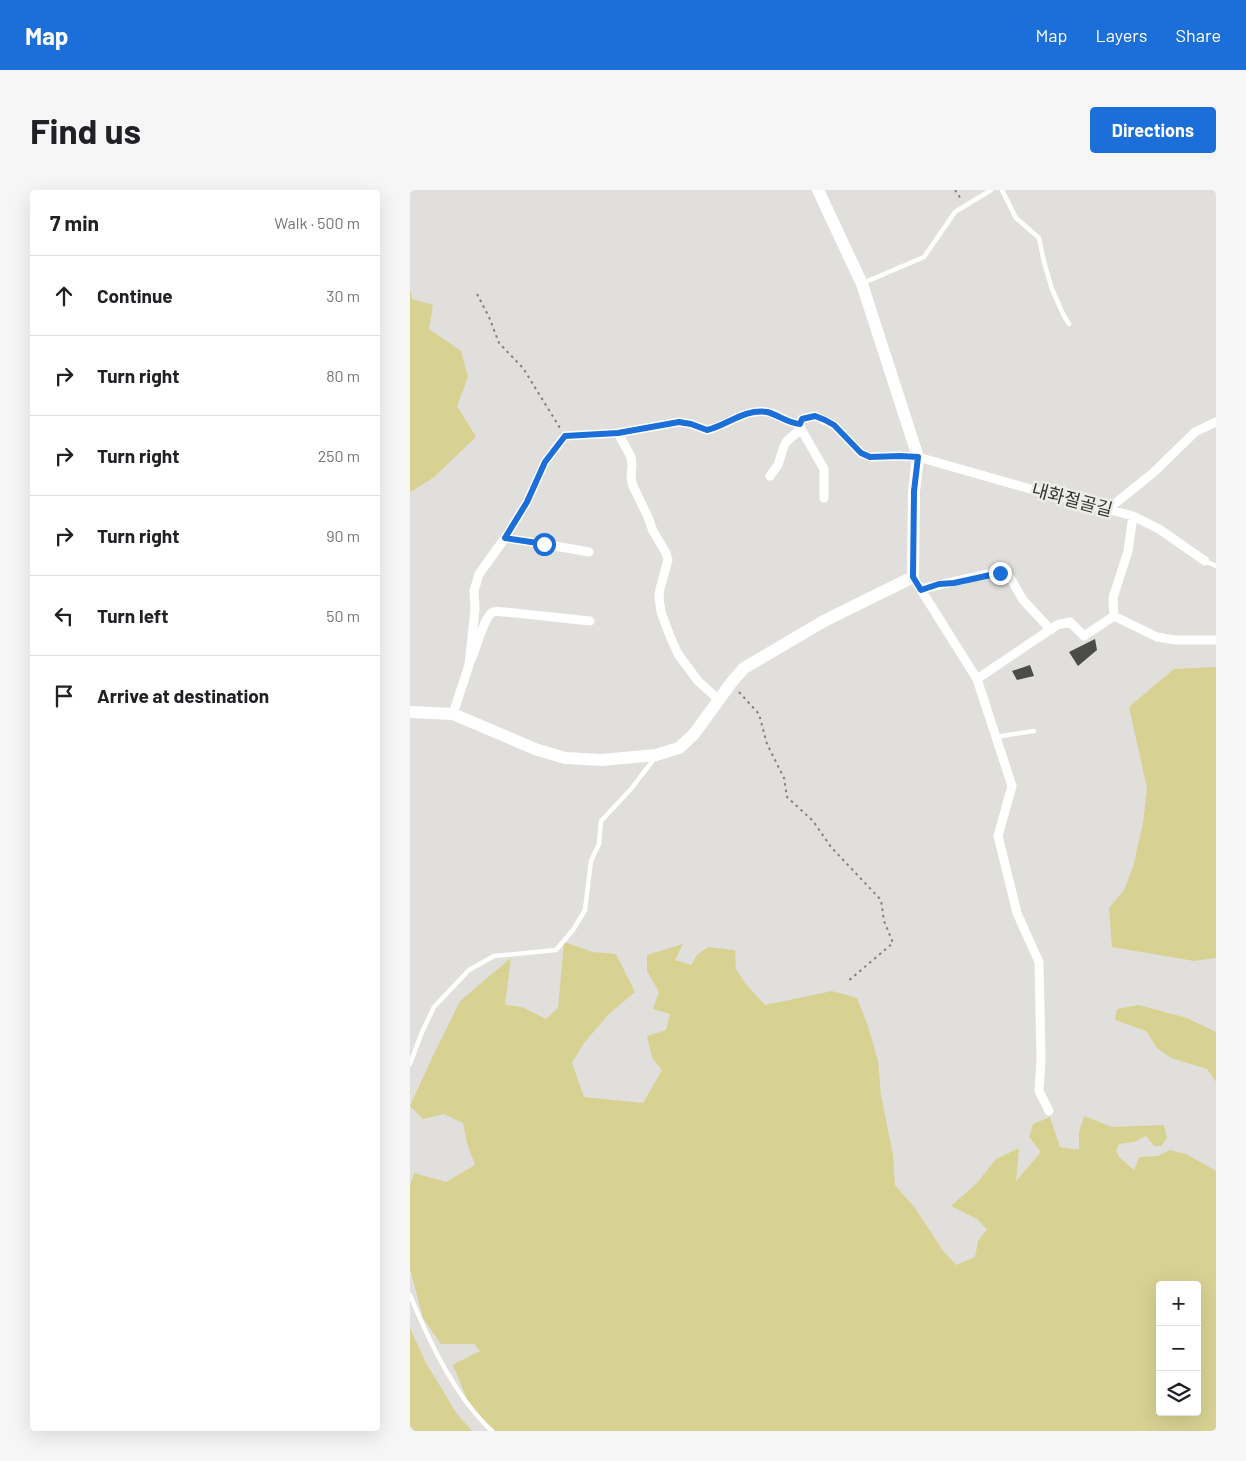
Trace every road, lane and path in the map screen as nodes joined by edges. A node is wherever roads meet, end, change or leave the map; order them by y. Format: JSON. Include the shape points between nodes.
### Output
{"nodes":[{"id":1,"x":818,"y":190,"type":"edge"},
{"id":2,"x":955,"y":190,"type":"edge"},
{"id":3,"x":991,"y":190,"type":"edge"},
{"id":4,"x":1002,"y":190,"type":"edge"},
{"id":5,"x":965,"y":206,"type":"junction"},
{"id":6,"x":862,"y":284,"type":"junction"},
{"id":7,"x":476,"y":294,"type":"dead end"},
{"id":8,"x":1069,"y":324,"type":"dead end"},
{"id":9,"x":1216,"y":422,"type":"edge"},
{"id":10,"x":800,"y":426,"type":"junction"},
{"id":11,"x":618,"y":433,"type":"junction"},
{"id":12,"x":565,"y":436,"type":"junction"},
{"id":13,"x":918,"y":457,"type":"junction"},
{"id":14,"x":770,"y":476,"type":"dead end"},
{"id":15,"x":824,"y":498,"type":"dead end"},
{"id":16,"x":1108,"y":509,"type":"junction"},
{"id":17,"x":1133,"y":516,"type":"junction"},
{"id":18,"x":505,"y":538,"type":"junction"},
{"id":19,"x":589,"y":552,"type":"dead end"},
{"id":20,"x":1204,"y":561,"type":"joint"},
{"id":21,"x":1216,"y":566,"type":"edge"},
{"id":22,"x":913,"y":577,"type":"junction"},
{"id":23,"x":921,"y":590,"type":"junction"},
{"id":24,"x":1114,"y":616,"type":"junction"},
{"id":25,"x":590,"y":621,"type":"dead end"},
{"id":26,"x":1051,"y":630,"type":"junction"},
{"id":27,"x":1216,"y":640,"type":"edge"},
{"id":28,"x":469,"y":665,"type":"junction"},
{"id":29,"x":977,"y":679,"type":"junction"},
{"id":30,"x":731,"y":683,"type":"junction"},
{"id":31,"x":719,"y":700,"type":"junction"},
{"id":32,"x":410,"y":712,"type":"edge"},
{"id":33,"x":454,"y":714,"type":"junction"},
{"id":34,"x":1034,"y":731,"type":"dead end"},
{"id":35,"x":996,"y":737,"type":"junction"},
{"id":36,"x":656,"y":755,"type":"junction"},
{"id":37,"x":847,"y":982,"type":"dead end"},
{"id":38,"x":410,"y":1064,"type":"edge"},
{"id":39,"x":1049,"y":1111,"type":"dead end"},
{"id":40,"x":410,"y":1295,"type":"edge"},
{"id":41,"x":492,"y":1431,"type":"edge"}],
"edges":[{"from":1,"to":6,"type":"street"},
{"from":2,"to":5,"type":"path"},
{"from":3,"to":5,"type":"lane"},
{"from":4,"to":8,"type":"lane","via":[[1016,218],[1039,238],[1052,288]]},
{"from":5,"to":6,"type":"lane","via":[[955,212],[924,257]]},
{"from":6,"to":13,"type":"street"},
{"from":7,"to":12,"type":"path","via":[[499,343],[523,368]]},
{"from":9,"to":16,"type":"street","via":[[1195,432],[1153,473]]},
{"from":10,"to":11,"type":"street","via":[[766,412],[746,414],[707,430],[679,422]]},
{"from":10,"to":13,"type":"street","name":"내화절골길","via":[[802,419],[815,416],[834,425],[861,453],[870,457]]},
{"from":10,"to":14,"type":"street","via":[[787,441]]},
{"from":10,"to":15,"type":"street","via":[[824,469]]},
{"from":11,"to":12,"type":"street"},
{"from":11,"to":31,"type":"street","via":[[631,457],[633,486],[668,560],[659,597],[670,636],[678,654],[698,681]]},
{"from":12,"to":18,"type":"street","via":[[545,462],[527,502]]},
{"from":13,"to":16,"type":"street","name":"내화절골길"},
{"from":13,"to":22,"type":"street","via":[[914,491]]},
{"from":16,"to":17,"type":"street","name":"내화절골길"},
{"from":17,"to":20,"type":"street","name":"내화절골길","via":[[1159,529]]},
{"from":17,"to":24,"type":"street","via":[[1128,552],[1113,598]]},
{"from":18,"to":19,"type":"street"},
{"from":18,"to":28,"type":"street","via":[[480,574],[474,591]]},
{"from":20,"to":21,"type":"lane","name":"내화절골길"},
{"from":22,"to":23,"type":"street"},
{"from":22,"to":30,"type":"street","via":[[824,621],[744,668]]},
{"from":23,"to":26,"type":"street","via":[[988,574],[1006,574],[1023,600]]},
{"from":23,"to":29,"type":"street"},
{"from":24,"to":26,"type":"street","via":[[1084,636],[1070,622]]},
{"from":24,"to":27,"type":"street","via":[[1157,637]]},
{"from":25,"to":28,"type":"street","via":[[491,613]]},
{"from":26,"to":29,"type":"street"},
{"from":28,"to":33,"type":"street"},
{"from":29,"to":35,"type":"street"},
{"from":30,"to":31,"type":"street"},
{"from":30,"to":37,"type":"path","via":[[759,714],[767,744],[784,778],[786,798],[813,821],[831,848],[881,900],[884,922],[893,943]]},
{"from":31,"to":36,"type":"street","via":[[694,734],[679,748]]},
{"from":32,"to":33,"type":"street"},
{"from":33,"to":36,"type":"street","via":[[535,749],[565,758],[602,760]]},
{"from":34,"to":35,"type":"lane"},
{"from":35,"to":39,"type":"street","via":[[1012,786],[998,836],[1017,913],[1040,962],[1039,1091]]},
{"from":36,"to":38,"type":"lane","via":[[631,789],[601,821],[599,844],[591,860],[585,910],[573,930],[556,950],[494,956],[469,970],[434,1007]]},
{"from":40,"to":41,"type":"lane","via":[[451,1380]]}]}
